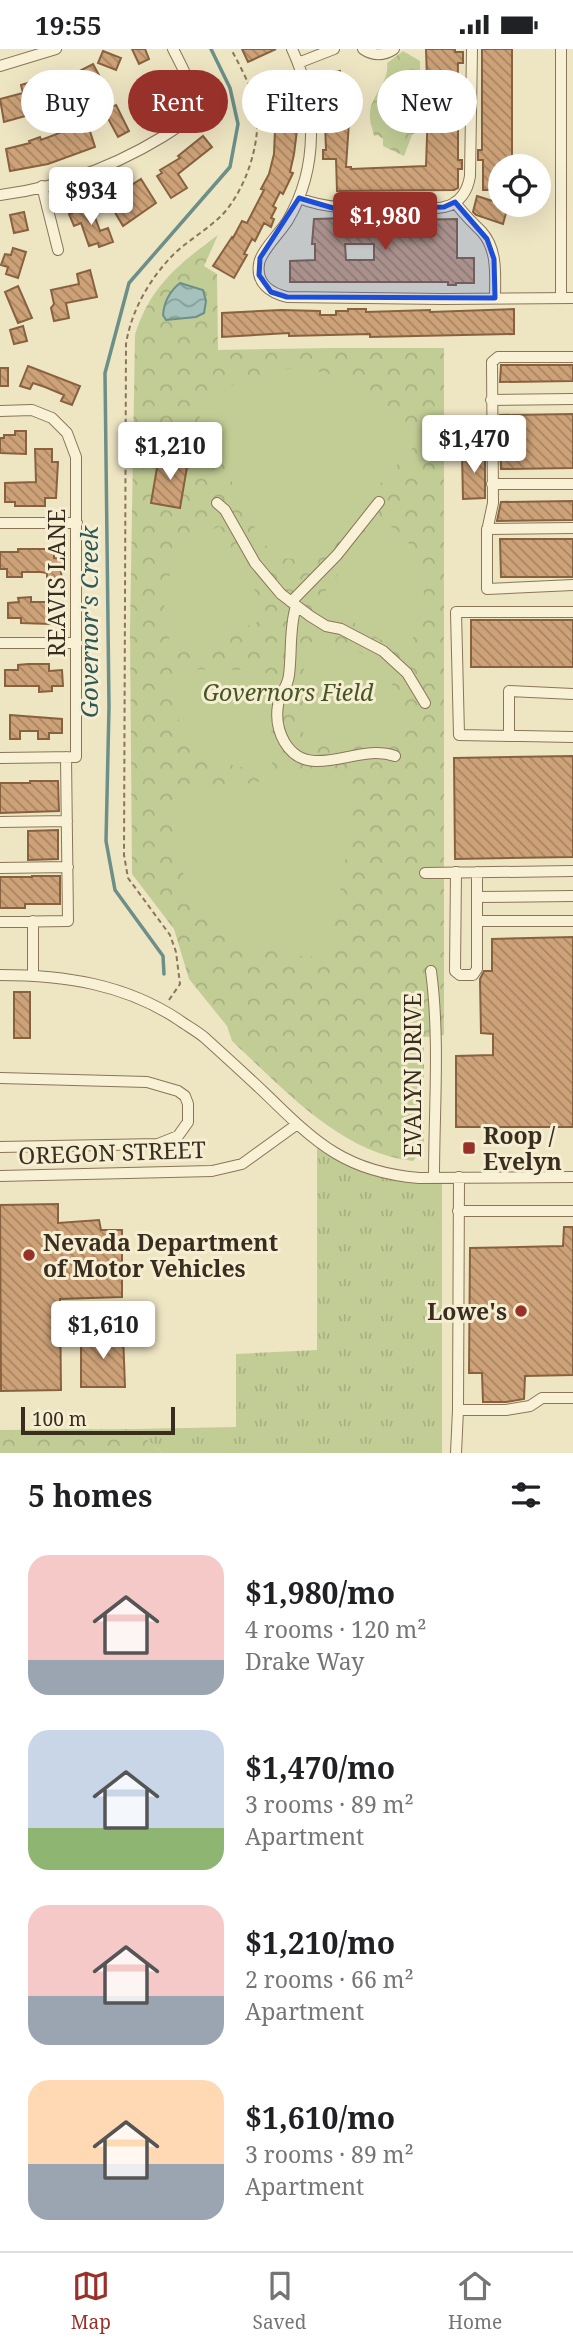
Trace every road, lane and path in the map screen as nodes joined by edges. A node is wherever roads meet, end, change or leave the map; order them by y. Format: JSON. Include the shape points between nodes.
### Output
{"nodes":[{"id":1,"x":56,"y":49,"type":"edge"},
{"id":2,"x":173,"y":49,"type":"edge"},
{"id":3,"x":231,"y":49,"type":"edge"},
{"id":4,"x":292,"y":49,"type":"edge"},
{"id":5,"x":334,"y":49,"type":"edge"},
{"id":6,"x":363,"y":49,"type":"edge"},
{"id":7,"x":394,"y":49,"type":"edge"},
{"id":8,"x":472,"y":49,"type":"edge"},
{"id":9,"x":561,"y":49,"type":"edge"},
{"id":10,"x":298,"y":63,"type":"junction"},
{"id":11,"x":0,"y":66,"type":"edge"},
{"id":12,"x":42,"y":186,"type":"junction"},
{"id":13,"x":0,"y":195,"type":"edge"},
{"id":14,"x":299,"y":198,"type":"junction"},
{"id":15,"x":455,"y":202,"type":"junction"},
{"id":16,"x":58,"y":250,"type":"dead end"},
{"id":17,"x":495,"y":298,"type":"junction"},
{"id":18,"x":567,"y":298,"type":"edge"},
{"id":19,"x":573,"y":357,"type":"edge"},
{"id":20,"x":573,"y":399,"type":"edge"},
{"id":21,"x":491,"y":400,"type":"junction"},
{"id":22,"x":0,"y":411,"type":"edge"},
{"id":23,"x":492,"y":484,"type":"junction"},
{"id":24,"x":573,"y":484,"type":"edge"},
{"id":25,"x":379,"y":502,"type":"dead end"},
{"id":26,"x":217,"y":503,"type":"dead end"},
{"id":27,"x":0,"y":523,"type":"edge"},
{"id":28,"x":77,"y":523,"type":"junction"},
{"id":29,"x":573,"y":528,"type":"edge"},
{"id":30,"x":487,"y":529,"type":"junction"},
{"id":31,"x":573,"y":585,"type":"edge"},
{"id":32,"x":293,"y":604,"type":"junction"},
{"id":33,"x":573,"y":612,"type":"edge"},
{"id":34,"x":0,"y":643,"type":"edge"},
{"id":35,"x":77,"y":643,"type":"junction"},
{"id":36,"x":573,"y":694,"type":"edge"},
{"id":37,"x":425,"y":703,"type":"dead end"},
{"id":38,"x":509,"y":736,"type":"junction"},
{"id":39,"x":573,"y":737,"type":"edge"},
{"id":40,"x":395,"y":756,"type":"dead end"},
{"id":41,"x":71,"y":757,"type":"junction"},
{"id":42,"x":0,"y":758,"type":"edge"},
{"id":43,"x":67,"y":821,"type":"junction"},
{"id":44,"x":0,"y":822,"type":"edge"},
{"id":45,"x":68,"y":867,"type":"junction"},
{"id":46,"x":0,"y":868,"type":"edge"},
{"id":47,"x":573,"y":871,"type":"edge"},
{"id":48,"x":456,"y":872,"type":"junction"},
{"id":49,"x":477,"y":872,"type":"junction"},
{"id":50,"x":425,"y":873,"type":"dead end"},
{"id":51,"x":477,"y":897,"type":"junction"},
{"id":52,"x":573,"y":897,"type":"edge"},
{"id":53,"x":33,"y":921,"type":"junction"},
{"id":54,"x":477,"y":921,"type":"junction"},
{"id":55,"x":573,"y":921,"type":"edge"},
{"id":56,"x":0,"y":922,"type":"edge"},
{"id":57,"x":431,"y":971,"type":"dead end"},
{"id":58,"x":0,"y":975,"type":"edge"},
{"id":59,"x":33,"y":975,"type":"junction"},
{"id":60,"x":170,"y":997,"type":"dead end"},
{"id":61,"x":0,"y":1078,"type":"edge"},
{"id":62,"x":296,"y":1125,"type":"junction"},
{"id":63,"x":0,"y":1147,"type":"edge"},
{"id":64,"x":0,"y":1176,"type":"edge"},
{"id":65,"x":458,"y":1177,"type":"junction"},
{"id":66,"x":573,"y":1177,"type":"edge"},
{"id":67,"x":434,"y":1178,"type":"junction"},
{"id":68,"x":458,"y":1211,"type":"junction"},
{"id":69,"x":573,"y":1211,"type":"edge"},
{"id":70,"x":573,"y":1398,"type":"edge"},
{"id":71,"x":458,"y":1410,"type":"junction"},
{"id":72,"x":456,"y":1453,"type":"edge"}],
"edges":[{"from":1,"to":11,"type":"street"},
{"from":2,"to":12,"type":"street","via":[[193,96],[184,123],[109,165]]},
{"from":3,"to":60,"type":"path","via":[[256,106],[256,142],[245,179],[229,208],[170,258],[157,275],[136,309],[126,344],[124,855],[128,878],[170,935],[176,952],[180,984]]},
{"from":4,"to":10,"type":"street"},
{"from":5,"to":10,"type":"street"},
{"from":6,"to":7,"type":"street","via":[[375,54]]},
{"from":8,"to":15,"type":"street","via":[[469,187]]},
{"from":9,"to":18,"type":"street"},
{"from":10,"to":14,"type":"street","via":[[308,100],[311,138]]},
{"from":12,"to":13,"type":"street"},
{"from":12,"to":16,"type":"street"},
{"from":14,"to":15,"type":"street","via":[[333,208],[444,207]]},
{"from":14,"to":17,"type":"street","via":[[260,258],[261,280],[271,292],[287,297]]},
{"from":15,"to":17,"type":"street","via":[[492,249]]},
{"from":17,"to":18,"type":"street"},
{"from":19,"to":21,"type":"street","via":[[494,359]]},
{"from":20,"to":21,"type":"street"},
{"from":21,"to":23,"type":"street"},
{"from":22,"to":28,"type":"street","name":"REAVIS LANE","via":[[32,410],[52,418],[67,433],[76,457]]},
{"from":23,"to":24,"type":"street"},
{"from":23,"to":30,"type":"street"},
{"from":25,"to":32,"type":"street"},
{"from":26,"to":32,"type":"street","via":[[255,563]]},
{"from":27,"to":28,"type":"street"},
{"from":28,"to":35,"type":"street","name":"REAVIS LANE"},
{"from":29,"to":30,"type":"street"},
{"from":30,"to":31,"type":"street","via":[[487,589]]},
{"from":32,"to":37,"type":"street","via":[[326,626],[383,651],[407,673]]},
{"from":32,"to":40,"type":"street","via":[[288,684],[278,702],[282,737],[290,751],[316,761],[383,752]]},
{"from":33,"to":38,"type":"street","via":[[456,612],[459,735]]},
{"from":34,"to":35,"type":"street"},
{"from":35,"to":41,"type":"street","name":"REAVIS LANE"},
{"from":36,"to":38,"type":"street","via":[[509,691]]},
{"from":38,"to":39,"type":"street"},
{"from":41,"to":42,"type":"street"},
{"from":41,"to":43,"type":"street","name":"REAVIS LANE"},
{"from":43,"to":44,"type":"street"},
{"from":43,"to":45,"type":"street","name":"REAVIS LANE"},
{"from":45,"to":46,"type":"street"},
{"from":45,"to":53,"type":"street","name":"REAVIS LANE","via":[[68,921]]},
{"from":47,"to":49,"type":"street"},
{"from":48,"to":49,"type":"street"},
{"from":48,"to":50,"type":"street"},
{"from":48,"to":54,"type":"street","via":[[457,974],[477,972]]},
{"from":49,"to":51,"type":"street"},
{"from":51,"to":52,"type":"street"},
{"from":51,"to":54,"type":"street"},
{"from":53,"to":56,"type":"street"},
{"from":53,"to":59,"type":"street"},
{"from":54,"to":55,"type":"street"},
{"from":57,"to":67,"type":"street","name":"EVALYN DRIVE"},
{"from":58,"to":59,"type":"street"},
{"from":59,"to":62,"type":"street","via":[[117,990],[167,1012],[206,1039]]},
{"from":61,"to":63,"type":"street","via":[[147,1082],[178,1091],[188,1104],[188,1122],[177,1136],[158,1145]]},
{"from":62,"to":64,"type":"street","name":"OREGON STREET","via":[[242,1164],[212,1171]]},
{"from":62,"to":67,"type":"street","via":[[351,1162],[397,1176]]},
{"from":65,"to":66,"type":"street"},
{"from":65,"to":67,"type":"street"},
{"from":65,"to":68,"type":"street"},
{"from":68,"to":69,"type":"street"},
{"from":68,"to":71,"type":"street"},
{"from":70,"to":71,"type":"street","via":[[542,1398],[530,1406],[506,1410]]},
{"from":71,"to":72,"type":"street"}]}
